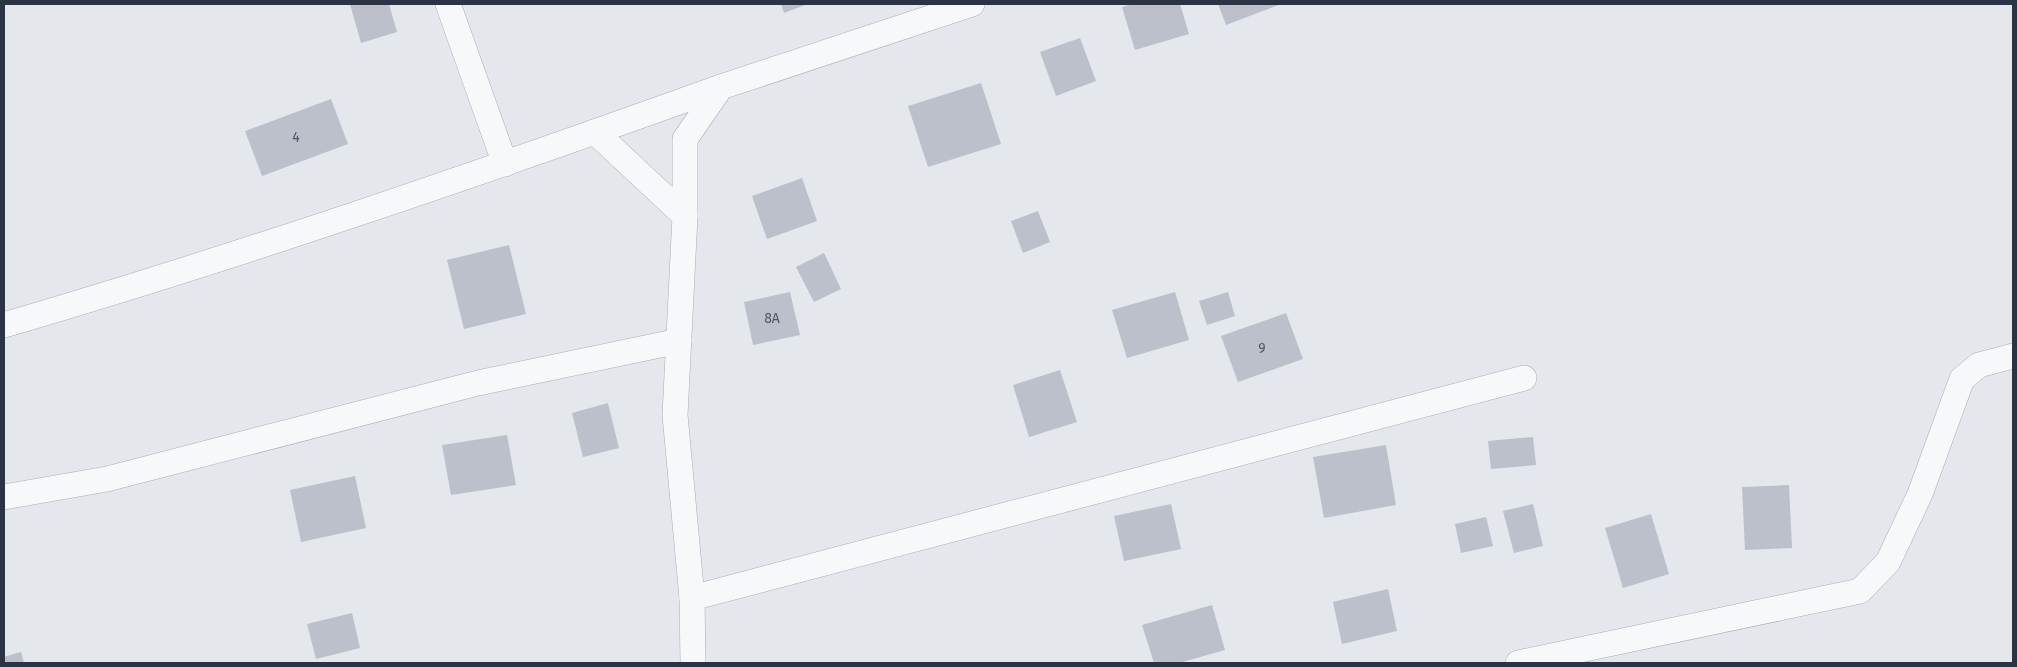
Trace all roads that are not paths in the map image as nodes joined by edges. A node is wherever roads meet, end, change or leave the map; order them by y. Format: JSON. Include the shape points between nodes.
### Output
{"nodes":[{"id":1,"x":448,"y":4,"type":"edge"},
{"id":2,"x":972,"y":4,"type":"edge"},
{"id":3,"x":721,"y":87,"type":"junction"},
{"id":4,"x":595,"y":132,"type":"junction"},
{"id":5,"x":505,"y":164,"type":"junction"},
{"id":6,"x":685,"y":216,"type":"junction"},
{"id":7,"x":4,"y":325,"type":"edge"},
{"id":8,"x":679,"y":341,"type":"junction"},
{"id":9,"x":2013,"y":356,"type":"edge"},
{"id":10,"x":1524,"y":378,"type":"dead end"},
{"id":11,"x":4,"y":497,"type":"edge"},
{"id":12,"x":692,"y":598,"type":"junction"},
{"id":13,"x":692,"y":663,"type":"edge"},
{"id":14,"x":1518,"y":663,"type":"edge"}],
"edges":[{"from":1,"to":5,"type":"street"},
{"from":2,"to":3,"type":"street"},
{"from":3,"to":4,"type":"street"},
{"from":3,"to":6,"type":"street","via":[[686,139]]},
{"from":4,"to":5,"type":"street"},
{"from":4,"to":6,"type":"street"},
{"from":5,"to":7,"type":"street","via":[[163,278]]},
{"from":6,"to":8,"type":"street"},
{"from":8,"to":11,"type":"street","via":[[478,383],[107,479]]},
{"from":8,"to":12,"type":"street","via":[[675,415]]},
{"from":9,"to":14,"type":"street","via":[[1979,365],[1962,379],[1920,494],[1888,562],[1860,591]]},
{"from":10,"to":12,"type":"street"},
{"from":12,"to":13,"type":"street"}]}
